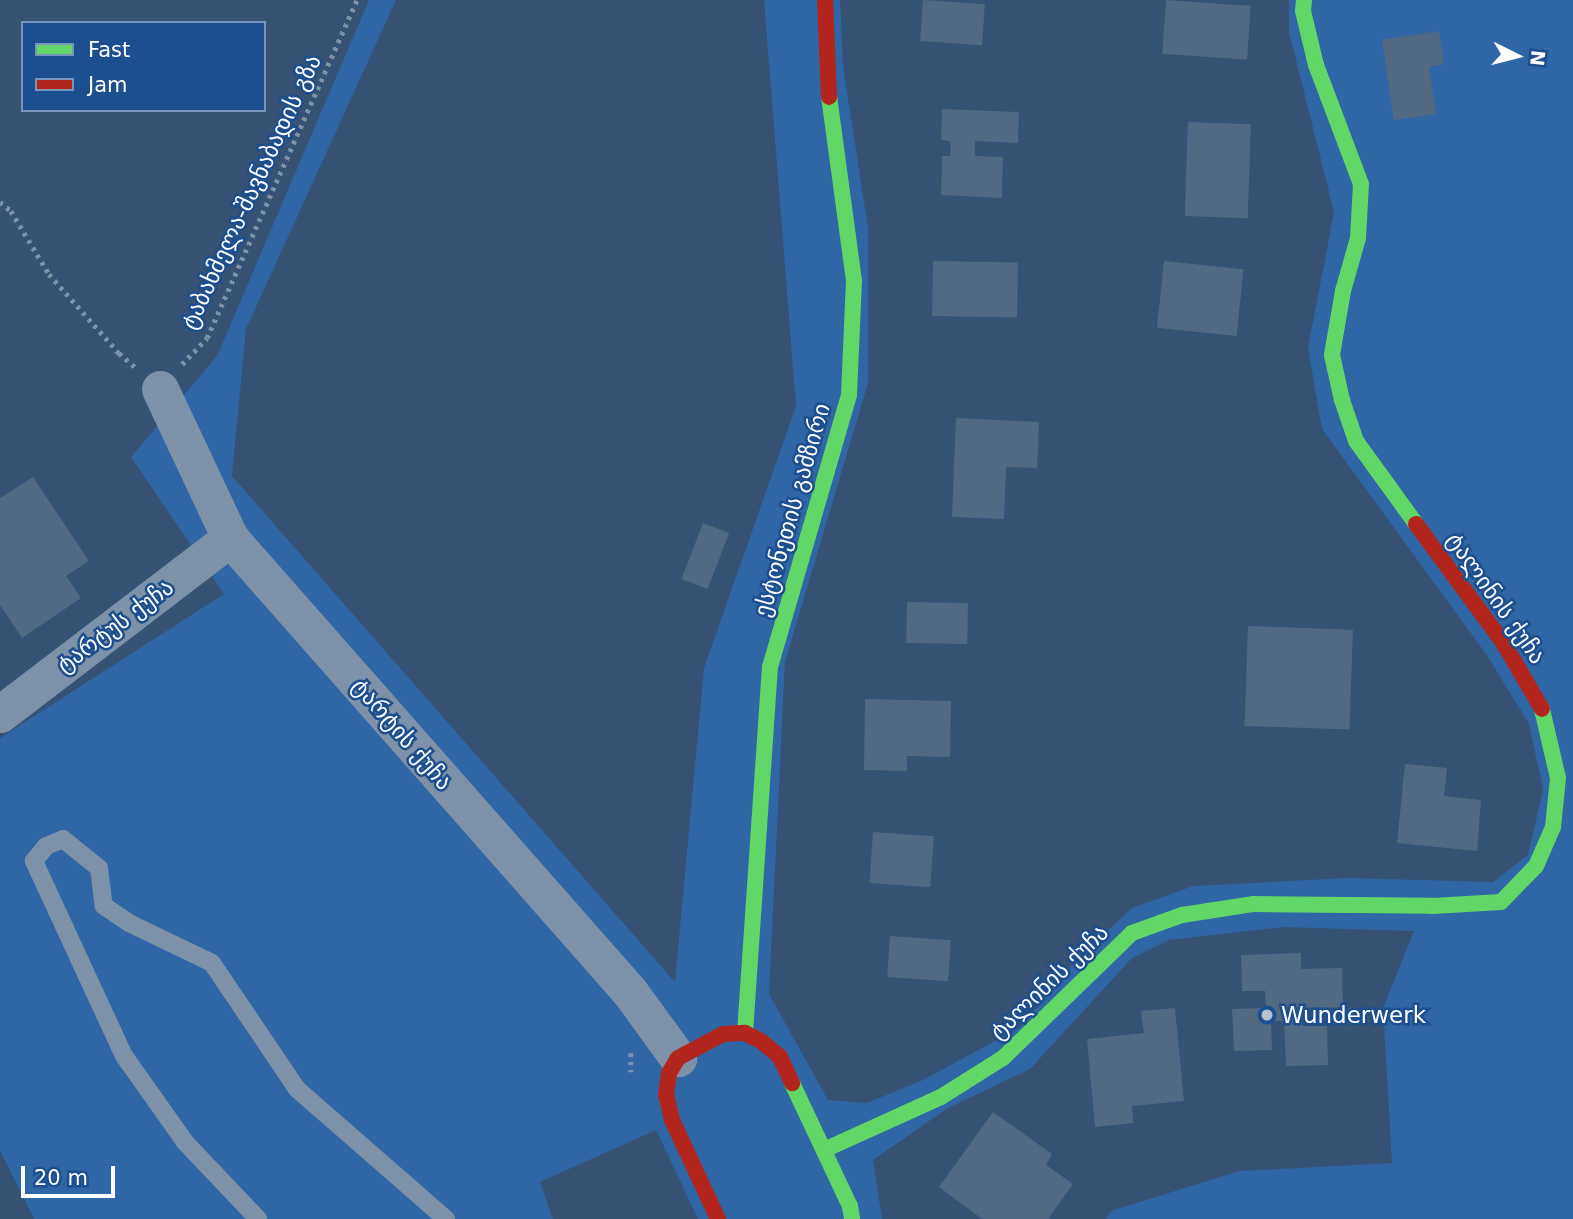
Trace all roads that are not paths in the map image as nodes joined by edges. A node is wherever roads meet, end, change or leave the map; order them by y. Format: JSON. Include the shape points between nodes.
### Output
{"nodes":[{"id":1,"x":825,"y":0,"type":"edge"},
{"id":2,"x":1304,"y":0,"type":"edge"},
{"id":3,"x":160,"y":388,"type":"road end"},
{"id":4,"x":230,"y":538,"type":"junction"},
{"id":5,"x":0,"y":714,"type":"edge"},
{"id":6,"x":745,"y":1033,"type":"junction"},
{"id":7,"x":678,"y":1058,"type":"junction"},
{"id":8,"x":824,"y":1150,"type":"junction"},
{"id":9,"x":258,"y":1219,"type":"edge"},
{"id":10,"x":446,"y":1219,"type":"edge"},
{"id":11,"x":718,"y":1219,"type":"edge"},
{"id":12,"x":852,"y":1219,"type":"edge"}],
"edges":[{"from":1,"to":6,"type":"street","name":"ესტონეთის გამზირი","via":[[828,93],[854,281],[849,395],[770,667]]},
{"from":2,"to":8,"type":"street","name":"ტალინის ქუჩა","via":[[1316,65],[1361,184],[1358,238],[1332,355],[1342,400],[1356,442],[1504,644],[1541,706],[1558,778],[1553,827],[1536,866],[1501,902],[1254,904],[1182,915],[1132,933],[1003,1058],[941,1097]]},
{"from":3,"to":4,"type":"street","name":"ტარტის ქუჩა"},
{"from":4,"to":5,"type":"street","name":"ტარტუს ქუჩა"},
{"from":4,"to":7,"type":"street","name":"ტარტის ქუჩა","via":[[630,992]]},
{"from":6,"to":7,"type":"street","via":[[723,1034]]},
{"from":6,"to":8,"type":"street","via":[[780,1057]]},
{"from":7,"to":11,"type":"street","via":[[669,1073],[666,1095],[672,1120]]},
{"from":8,"to":12,"type":"street"},
{"from":9,"to":10,"type":"lane","via":[[185,1142],[124,1056],[34,862],[46,846],[64,839],[99,868],[104,906],[128,923],[212,963],[297,1089]]}]}
